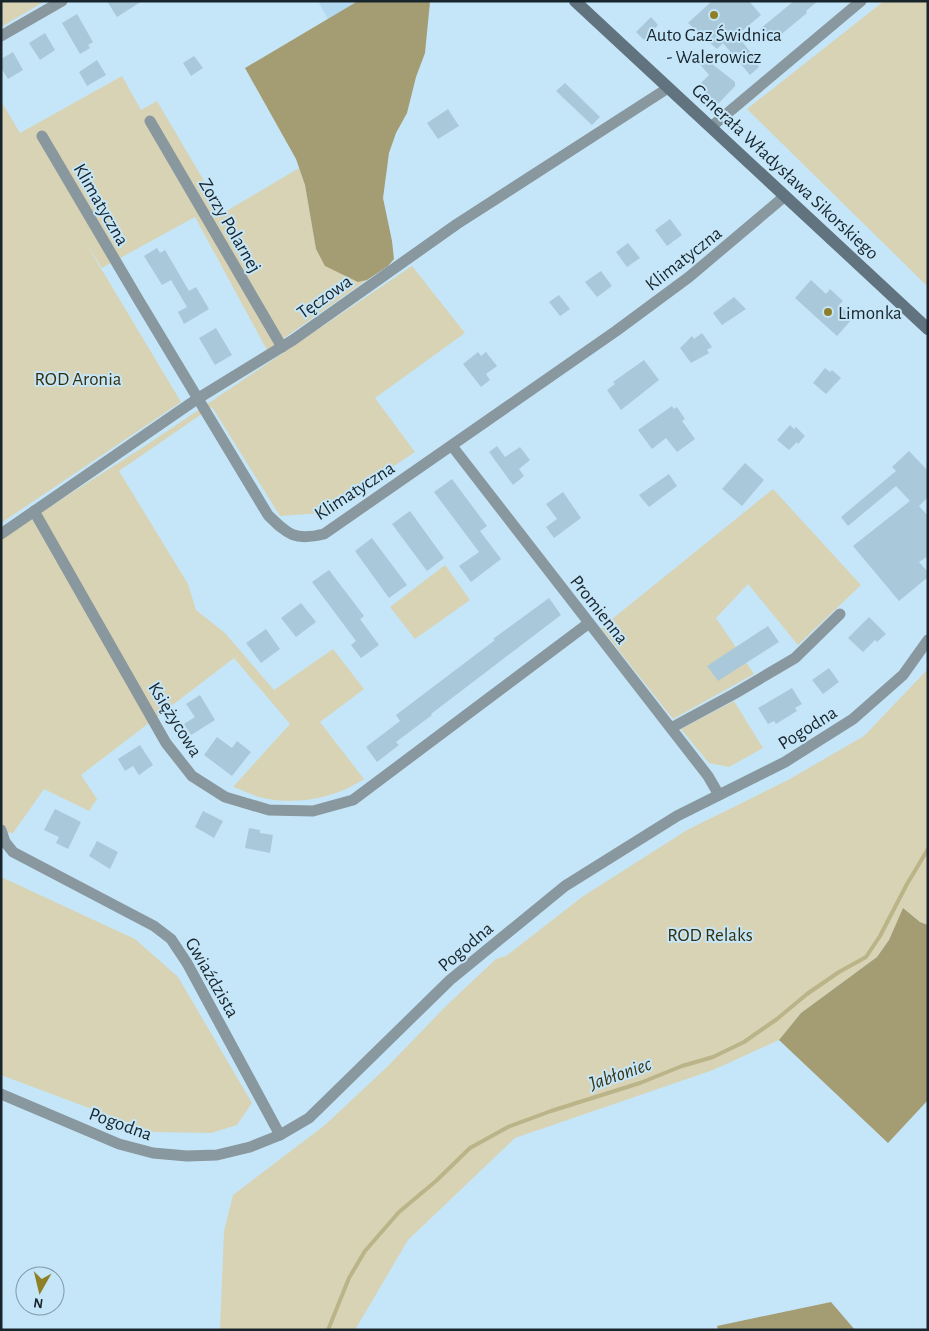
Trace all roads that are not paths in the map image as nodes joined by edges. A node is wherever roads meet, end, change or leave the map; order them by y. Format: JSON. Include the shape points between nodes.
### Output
{"nodes":[{"id":1,"x":62,"y":1,"type":"edge"},
{"id":2,"x":575,"y":1,"type":"edge"},
{"id":3,"x":861,"y":1,"type":"edge"},
{"id":4,"x":1,"y":36,"type":"edge"},
{"id":5,"x":664,"y":90,"type":"junction"},
{"id":6,"x":150,"y":121,"type":"dead end"},
{"id":7,"x":711,"y":127,"type":"junction"},
{"id":8,"x":42,"y":136,"type":"dead end"},
{"id":9,"x":785,"y":196,"type":"junction"},
{"id":10,"x":928,"y":329,"type":"edge"},
{"id":11,"x":282,"y":347,"type":"junction"},
{"id":12,"x":197,"y":398,"type":"junction"},
{"id":13,"x":452,"y":446,"type":"junction"},
{"id":14,"x":34,"y":511,"type":"junction"},
{"id":15,"x":1,"y":534,"type":"edge"},
{"id":16,"x":840,"y":614,"type":"dead end"},
{"id":17,"x":589,"y":623,"type":"junction"},
{"id":18,"x":928,"y":640,"type":"edge"},
{"id":19,"x":671,"y":728,"type":"junction"},
{"id":20,"x":719,"y":796,"type":"junction"},
{"id":21,"x":1,"y":830,"type":"edge"},
{"id":22,"x":1,"y":1094,"type":"edge"},
{"id":23,"x":280,"y":1135,"type":"junction"}],
"edges":[{"from":1,"to":4,"type":"street"},
{"from":2,"to":5,"type":"street","name":"Generała Władysława Sikorskiego"},
{"from":3,"to":7,"type":"street"},
{"from":5,"to":7,"type":"street","name":"Generała Władysława Sikorskiego"},
{"from":5,"to":11,"type":"street","name":"Tęczowa","via":[[457,224]]},
{"from":6,"to":11,"type":"street","name":"Zorzy Polarnej"},
{"from":7,"to":9,"type":"street","name":"Generała Władysława Sikorskiego"},
{"from":8,"to":12,"type":"street","name":"Klimatyczna"},
{"from":9,"to":10,"type":"street","name":"Generała Władysława Sikorskiego"},
{"from":9,"to":13,"type":"street","name":"Klimatyczna","via":[[730,244],[652,304]]},
{"from":11,"to":12,"type":"street","name":"Tęczowa"},
{"from":12,"to":13,"type":"street","name":"Klimatyczna","via":[[268,515],[292,536],[308,538],[324,534]]},
{"from":12,"to":14,"type":"street","name":"Tęczowa"},
{"from":13,"to":17,"type":"street","name":"Promienna"},
{"from":14,"to":15,"type":"street","name":"Tęczowa"},
{"from":14,"to":17,"type":"street","name":"Księżycowa","via":[[166,743],[192,776],[225,797],[269,810],[313,811],[353,800]]},
{"from":16,"to":19,"type":"street","via":[[795,658]]},
{"from":17,"to":19,"type":"street","name":"Promienna"},
{"from":18,"to":20,"type":"street","name":"Pogodna","via":[[903,674],[853,719],[785,762]]},
{"from":19,"to":20,"type":"street","name":"Promienna","via":[[708,776]]},
{"from":20,"to":23,"type":"street","name":"Pogodna","via":[[677,816],[565,886],[450,980],[310,1118]]},
{"from":21,"to":23,"type":"street","name":"Gwiaździsta","via":[[13,852],[154,926],[170,939],[187,963]]},
{"from":22,"to":23,"type":"street","name":"Pogodna","via":[[119,1144],[153,1153],[216,1155],[250,1147]]}]}
